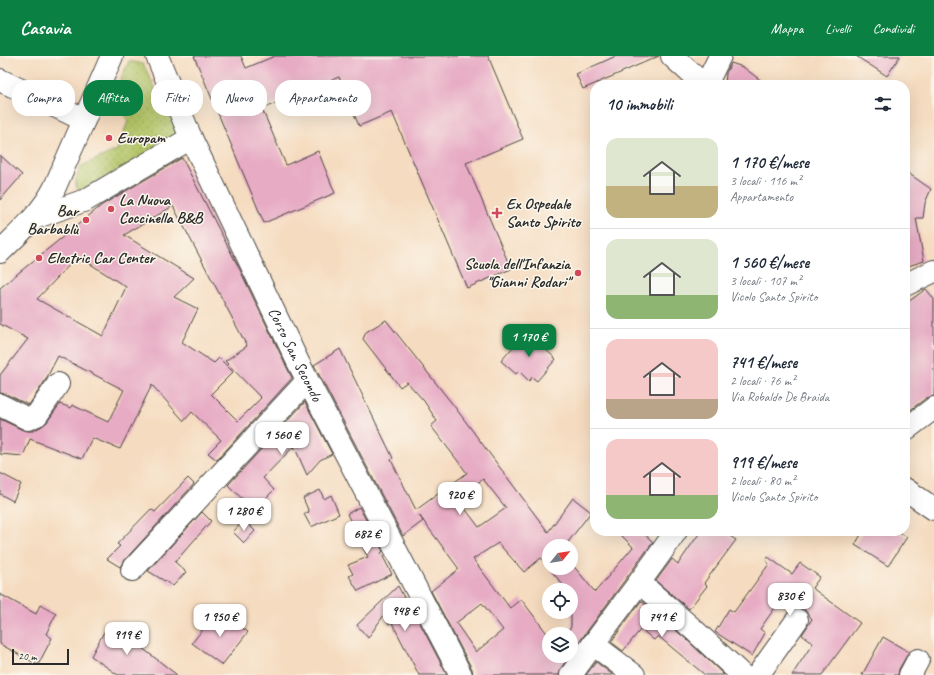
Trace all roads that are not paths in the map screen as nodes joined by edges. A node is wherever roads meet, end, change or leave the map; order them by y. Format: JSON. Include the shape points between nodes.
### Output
{"nodes":[{"id":1,"x":112,"y":56,"type":"edge"},
{"id":2,"x":157,"y":56,"type":"edge"},
{"id":3,"x":672,"y":56,"type":"edge"},
{"id":4,"x":720,"y":56,"type":"edge"},
{"id":5,"x":0,"y":80,"type":"edge"},
{"id":6,"x":699,"y":80,"type":"edge"},
{"id":7,"x":708,"y":80,"type":"edge"},
{"id":8,"x":84,"y":120,"type":"junction"},
{"id":9,"x":191,"y":138,"type":"junction"},
{"id":10,"x":34,"y":218,"type":"junction"},
{"id":11,"x":0,"y":252,"type":"edge"},
{"id":12,"x":934,"y":271,"type":"edge"},
{"id":13,"x":910,"y":283,"type":"edge"},
{"id":14,"x":307,"y":381,"type":"junction"},
{"id":15,"x":58,"y":384,"type":"dead end"},
{"id":16,"x":0,"y":405,"type":"edge"},
{"id":17,"x":934,"y":408,"type":"edge"},
{"id":18,"x":910,"y":426,"type":"edge"},
{"id":19,"x":910,"y":492,"type":"edge"},
{"id":20,"x":934,"y":509,"type":"edge"},
{"id":21,"x":673,"y":536,"type":"edge"},
{"id":22,"x":132,"y":570,"type":"dead end"},
{"id":23,"x":640,"y":583,"type":"junction"},
{"id":24,"x":797,"y":620,"type":"dead end"},
{"id":25,"x":593,"y":644,"type":"junction"},
{"id":26,"x":461,"y":675,"type":"edge"},
{"id":27,"x":571,"y":675,"type":"edge"},
{"id":28,"x":634,"y":675,"type":"edge"},
{"id":29,"x":742,"y":675,"type":"edge"},
{"id":30,"x":758,"y":675,"type":"edge"}],
"edges":[{"from":1,"to":8,"type":"street"},
{"from":2,"to":9,"type":"street","name":"Corso San Secondo"},
{"from":3,"to":6,"type":"street"},
{"from":4,"to":7,"type":"street"},
{"from":5,"to":8,"type":"street"},
{"from":8,"to":10,"type":"street","via":[[54,189]]},
{"from":9,"to":10,"type":"street","via":[[86,200]]},
{"from":9,"to":14,"type":"street","name":"Corso San Secondo"},
{"from":10,"to":11,"type":"street"},
{"from":12,"to":13,"type":"street"},
{"from":14,"to":22,"type":"street"},
{"from":14,"to":26,"type":"street","name":"Corso San Secondo"},
{"from":15,"to":16,"type":"street","via":[[38,415],[28,419]]},
{"from":17,"to":18,"type":"street"},
{"from":19,"to":20,"type":"street"},
{"from":21,"to":23,"type":"street"},
{"from":23,"to":25,"type":"street"},
{"from":23,"to":29,"type":"street"},
{"from":24,"to":30,"type":"street"},
{"from":25,"to":27,"type":"street"},
{"from":25,"to":28,"type":"street"}]}
